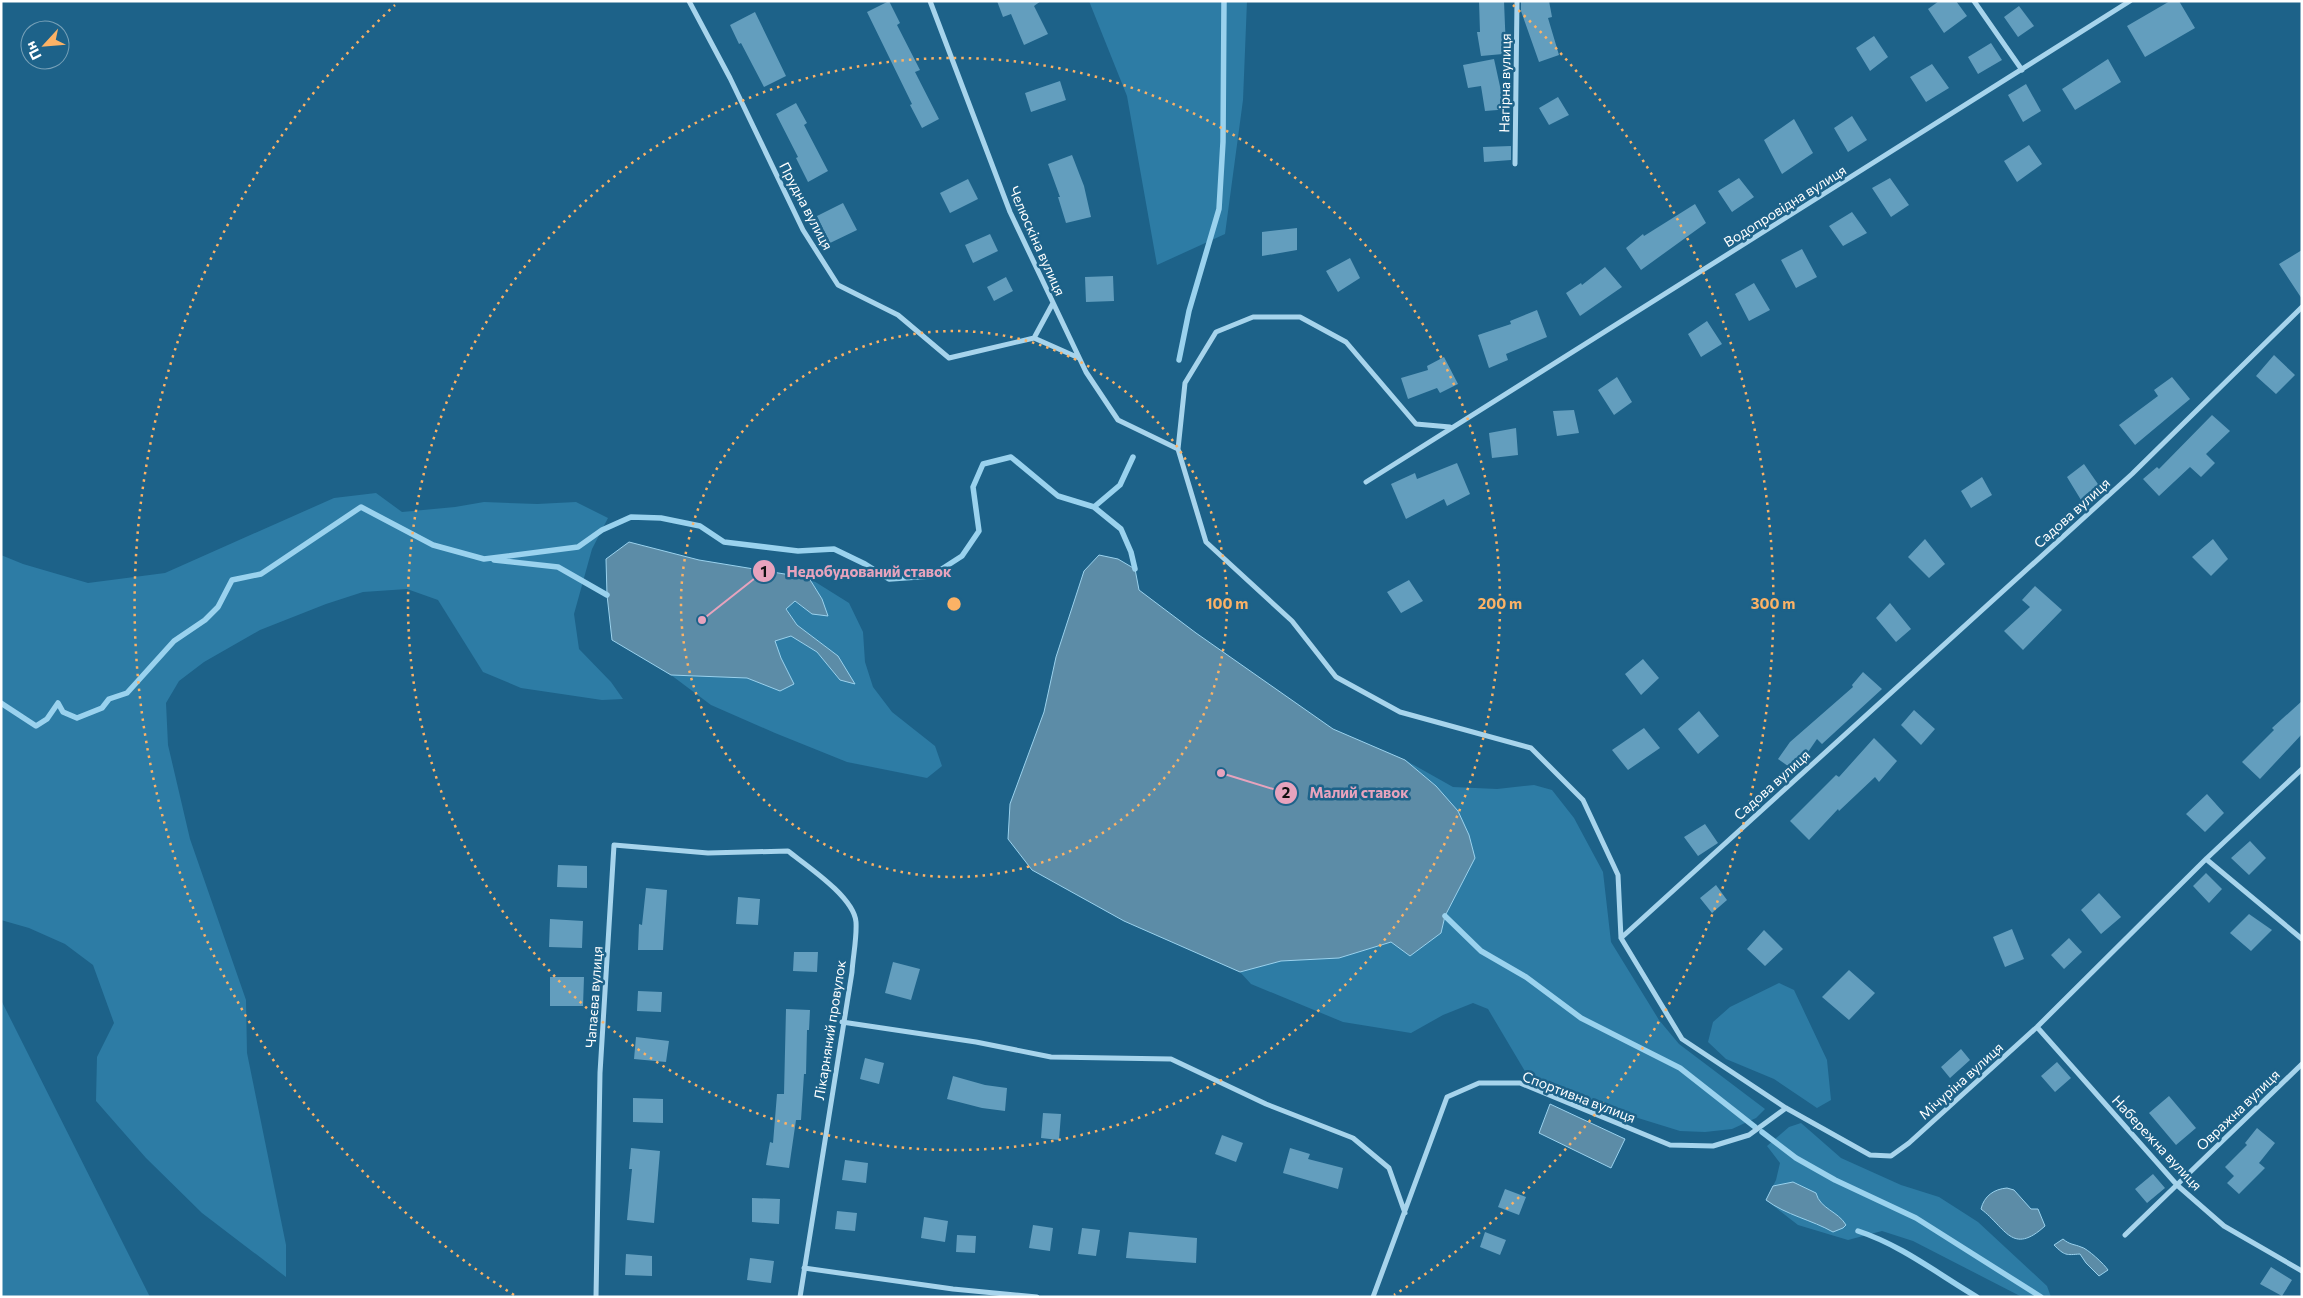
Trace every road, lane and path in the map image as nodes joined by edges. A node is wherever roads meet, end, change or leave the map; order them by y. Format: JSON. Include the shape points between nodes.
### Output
{"nodes":[{"id":1,"x":689,"y":1,"type":"edge"},
{"id":2,"x":930,"y":1,"type":"edge"},
{"id":3,"x":1517,"y":1,"type":"edge"},
{"id":4,"x":1974,"y":1,"type":"edge"},
{"id":5,"x":2130,"y":1,"type":"edge"},
{"id":6,"x":2022,"y":70,"type":"junction"},
{"id":7,"x":1515,"y":164,"type":"dead end"},
{"id":8,"x":1053,"y":303,"type":"junction"},
{"id":9,"x":2302,"y":307,"type":"edge"},
{"id":10,"x":1034,"y":338,"type":"junction"},
{"id":11,"x":1079,"y":358,"type":"junction"},
{"id":12,"x":1450,"y":427,"type":"junction"},
{"id":13,"x":1178,"y":449,"type":"junction"},
{"id":14,"x":1366,"y":482,"type":"dead end"},
{"id":15,"x":2302,"y":769,"type":"edge"},
{"id":16,"x":760,"y":851,"type":"joint"},
{"id":17,"x":2206,"y":859,"type":"junction"},
{"id":18,"x":1621,"y":938,"type":"junction"},
{"id":19,"x":2302,"y":939,"type":"edge"},
{"id":20,"x":842,"y":1022,"type":"junction"},
{"id":21,"x":2037,"y":1027,"type":"junction"},
{"id":22,"x":2302,"y":1064,"type":"edge"},
{"id":23,"x":1786,"y":1108,"type":"junction"},
{"id":24,"x":2177,"y":1185,"type":"junction"},
{"id":25,"x":1405,"y":1213,"type":"junction"},
{"id":26,"x":2126,"y":1235,"type":"dead end"},
{"id":27,"x":804,"y":1268,"type":"junction"},
{"id":28,"x":2302,"y":1270,"type":"edge"},
{"id":29,"x":596,"y":1297,"type":"edge"},
{"id":30,"x":800,"y":1297,"type":"edge"},
{"id":31,"x":1037,"y":1297,"type":"edge"},
{"id":32,"x":1373,"y":1297,"type":"edge"}],
"edges":[{"from":1,"to":10,"type":"street","name":"Прудна вулиця","via":[[803,230],[838,285],[898,315],[949,358]]},
{"from":2,"to":8,"type":"street","name":"Челюскіна вулиця","via":[[1010,212]]},
{"from":3,"to":7,"type":"street","name":"Нагірна вулиця"},
{"from":4,"to":6,"type":"street"},
{"from":5,"to":6,"type":"street","name":"Водопровідна вулиця"},
{"from":6,"to":12,"type":"street","name":"Водопровідна вулиця"},
{"from":8,"to":10,"type":"street"},
{"from":8,"to":11,"type":"street","name":"Челюскіна вулиця"},
{"from":9,"to":18,"type":"street","name":"Садова вулиця","via":[[2132,474]]},
{"from":10,"to":11,"type":"street"},
{"from":11,"to":13,"type":"street","name":"Челюскіна вулиця","via":[[1118,420]]},
{"from":12,"to":13,"type":"street","via":[[1416,424],[1346,342],[1300,317],[1253,317],[1216,332],[1185,383]]},
{"from":12,"to":14,"type":"street","name":"Водопровідна вулиця"},
{"from":13,"to":18,"type":"street","via":[[1206,542],[1292,621],[1336,677],[1400,712],[1531,748],[1583,800],[1618,875]]},
{"from":15,"to":17,"type":"street","name":"Мічуріна вулиця"},
{"from":16,"to":20,"type":"street","name":"Лікарняний провулок","via":[[788,851],[853,909],[856,922],[852,972]]},
{"from":16,"to":29,"type":"street","name":"Чапаєва вулиця","via":[[708,853],[614,845],[600,1073]]},
{"from":17,"to":19,"type":"street"},
{"from":17,"to":21,"type":"street","name":"Мічуріна вулиця"},
{"from":18,"to":23,"type":"street","name":"Мічуріна вулиця","via":[[1682,1039]]},
{"from":20,"to":25,"type":"street","via":[[1051,1057],[1171,1059],[1266,1104],[1353,1138],[1389,1168]]},
{"from":20,"to":27,"type":"street","name":"Лікарняний провулок"},
{"from":21,"to":23,"type":"street","name":"Мічуріна вулиця","via":[[1891,1156],[1870,1155]]},
{"from":21,"to":24,"type":"street","name":"Набережна вулиця"},
{"from":22,"to":24,"type":"street","name":"Овражна вулиця"},
{"from":23,"to":25,"type":"street","name":"Спортивна вулиця","via":[[1749,1135],[1722,1144],[1670,1145],[1520,1083],[1479,1083],[1447,1097]]},
{"from":24,"to":26,"type":"street","name":"Овражна вулиця"},
{"from":24,"to":28,"type":"street","name":"Набережна вулиця","via":[[2224,1226]]},
{"from":25,"to":32,"type":"street","name":"Спортивна вулиця"},
{"from":27,"to":30,"type":"street","name":"Лікарняний провулок"},
{"from":27,"to":31,"type":"street"}]}
